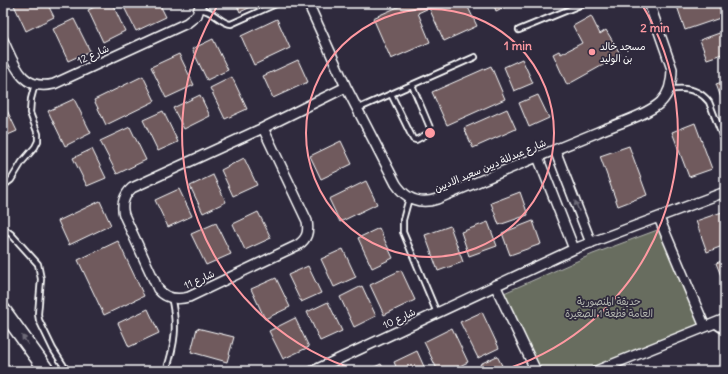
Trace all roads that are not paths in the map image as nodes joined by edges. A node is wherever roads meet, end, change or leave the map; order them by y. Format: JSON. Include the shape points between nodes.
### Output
{"nodes":[{"id":1,"x":278,"y":3,"type":"edge"},
{"id":2,"x":308,"y":3,"type":"edge"},
{"id":3,"x":585,"y":3,"type":"edge"},
{"id":4,"x":649,"y":3,"type":"edge"},
{"id":5,"x":200,"y":6,"type":"edge"},
{"id":6,"x":519,"y":30,"type":"dead end"},
{"id":7,"x":3,"y":40,"type":"edge"},
{"id":8,"x":475,"y":57,"type":"dead end"},
{"id":9,"x":35,"y":84,"type":"junction"},
{"id":10,"x":412,"y":85,"type":"junction"},
{"id":11,"x":346,"y":87,"type":"junction"},
{"id":12,"x":669,"y":90,"type":"junction"},
{"id":13,"x":391,"y":94,"type":"junction"},
{"id":14,"x":357,"y":109,"type":"junction"},
{"id":15,"x":263,"y":128,"type":"junction"},
{"id":16,"x":725,"y":143,"type":"edge"},
{"id":17,"x":555,"y":150,"type":"junction"},
{"id":18,"x":538,"y":157,"type":"junction"},
{"id":19,"x":3,"y":186,"type":"edge"},
{"id":20,"x":725,"y":192,"type":"edge"},
{"id":21,"x":409,"y":198,"type":"junction"},
{"id":22,"x":659,"y":218,"type":"junction"},
{"id":23,"x":3,"y":228,"type":"edge"},
{"id":24,"x":591,"y":242,"type":"junction"},
{"id":25,"x":574,"y":249,"type":"junction"},
{"id":26,"x":495,"y":285,"type":"junction"},
{"id":27,"x":171,"y":297,"type":"junction"},
{"id":28,"x":3,"y":310,"type":"edge"},
{"id":29,"x":436,"y":313,"type":"junction"},
{"id":30,"x":725,"y":319,"type":"edge"},
{"id":31,"x":709,"y":325,"type":"junction"},
{"id":32,"x":725,"y":332,"type":"edge"},
{"id":33,"x":46,"y":371,"type":"edge"},
{"id":34,"x":67,"y":371,"type":"edge"},
{"id":35,"x":166,"y":371,"type":"edge"},
{"id":36,"x":313,"y":371,"type":"edge"},
{"id":37,"x":536,"y":371,"type":"edge"},
{"id":38,"x":596,"y":371,"type":"edge"}],
"edges":[{"from":1,"to":5,"type":"lane","via":[[231,24],[226,24]]},
{"from":2,"to":11,"type":"street"},
{"from":3,"to":6,"type":"lane"},
{"from":4,"to":12,"type":"street","via":[[671,62],[672,79]]},
{"from":5,"to":9,"type":"street","name":"شارع 12","via":[[192,20],[187,23],[54,84]]},
{"from":7,"to":9,"type":"street","via":[[19,73]]},
{"from":8,"to":10,"type":"lane"},
{"from":9,"to":19,"type":"lane","via":[[30,113],[38,141],[11,180]]},
{"from":10,"to":13,"type":"lane"},
{"from":10,"to":13,"type":"lane","via":[[432,132],[429,135],[413,139]]},
{"from":11,"to":14,"type":"street"},
{"from":11,"to":15,"type":"street"},
{"from":12,"to":16,"type":"lane","via":[[687,89],[704,96],[709,102]]},
{"from":12,"to":17,"type":"street","name":"شارع عبدللة ديين سعيد الاديين","via":[[655,107]]},
{"from":13,"to":14,"type":"lane"},
{"from":14,"to":21,"type":"street","via":[[396,184]]},
{"from":15,"to":27,"type":"street","name":"شارع 11","via":[[307,221],[306,237],[298,246],[189,296]]},
{"from":15,"to":27,"type":"street","via":[[132,188],[126,195],[123,205],[124,216],[158,289]]},
{"from":17,"to":18,"type":"street","name":"شارع عبدللة ديين سعيد الاديين"},
{"from":24,"to":17,"type":"street","one_way":true},
{"from":18,"to":21,"type":"street","name":"شارع عبدللة ديين سعيد الاديين","via":[[437,199],[420,201]]},
{"from":18,"to":25,"type":"street"},
{"from":20,"to":22,"type":"street","name":"شارع 10"},
{"from":21,"to":29,"type":"lane","via":[[402,220],[403,232]]},
{"from":22,"to":24,"type":"street","name":"شارع 10"},
{"from":22,"to":31,"type":"street"},
{"from":23,"to":34,"type":"lane","via":[[38,264],[41,278],[39,320]]},
{"from":24,"to":25,"type":"street","name":"شارع 10"},
{"from":25,"to":26,"type":"street","name":"شارع 10"},
{"from":26,"to":29,"type":"street","name":"شارع 10"},
{"from":26,"to":37,"type":"street"},
{"from":27,"to":35,"type":"lane","via":[[176,326]]},
{"from":33,"to":28,"type":"main road","one_way":true},
{"from":29,"to":36,"type":"street","name":"شارع 10"},
{"from":30,"to":31,"type":"street"},
{"from":31,"to":32,"type":"lane"},
{"from":31,"to":38,"type":"street"}]}
